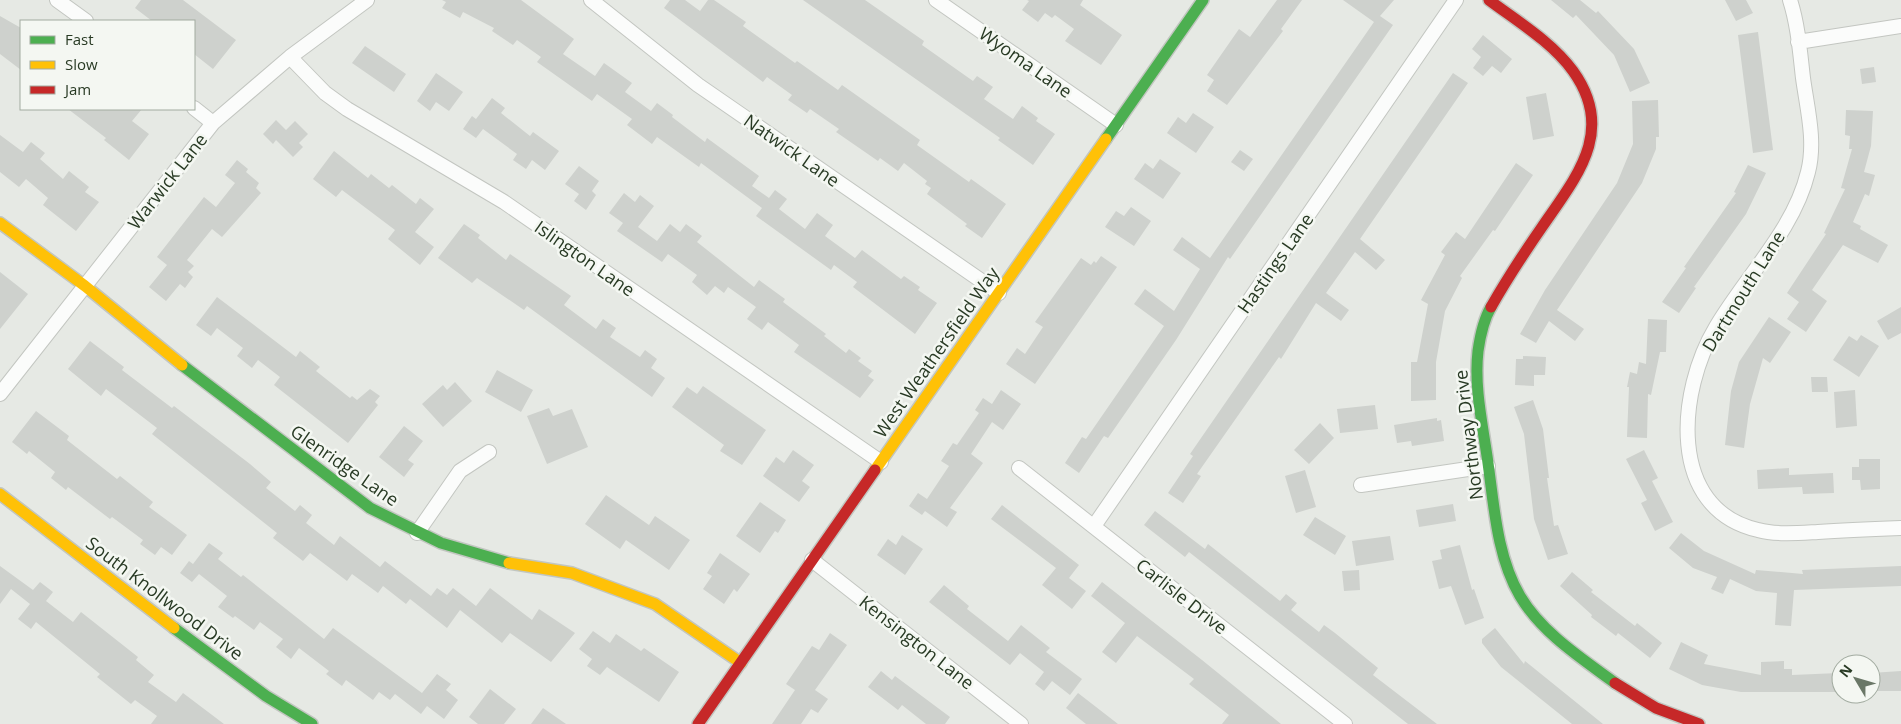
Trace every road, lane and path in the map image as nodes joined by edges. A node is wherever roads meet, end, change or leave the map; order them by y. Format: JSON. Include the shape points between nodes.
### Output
{"nodes":[{"id":1,"x":57,"y":0,"type":"edge"},
{"id":2,"x":367,"y":0,"type":"edge"},
{"id":3,"x":591,"y":0,"type":"edge"},
{"id":4,"x":936,"y":0,"type":"edge"},
{"id":5,"x":1203,"y":0,"type":"edge"},
{"id":6,"x":1456,"y":0,"type":"edge"},
{"id":7,"x":1489,"y":0,"type":"edge"},
{"id":8,"x":1790,"y":0,"type":"edge"},
{"id":9,"x":85,"y":20,"type":"edge"},
{"id":10,"x":1901,"y":26,"type":"edge"},
{"id":11,"x":1798,"y":42,"type":"junction"},
{"id":12,"x":290,"y":57,"type":"junction"},
{"id":13,"x":195,"y":109,"type":"edge"},
{"id":14,"x":213,"y":123,"type":"junction"},
{"id":15,"x":1116,"y":124,"type":"junction"},
{"id":16,"x":0,"y":223,"type":"edge"},
{"id":17,"x":85,"y":286,"type":"junction"},
{"id":18,"x":999,"y":293,"type":"junction"},
{"id":19,"x":0,"y":394,"type":"edge"},
{"id":20,"x":489,"y":452,"type":"dead end"},
{"id":21,"x":881,"y":462,"type":"junction"},
{"id":22,"x":1488,"y":466,"type":"junction"},
{"id":23,"x":1019,"y":468,"type":"dead end"},
{"id":24,"x":1360,"y":485,"type":"dead end"},
{"id":25,"x":0,"y":494,"type":"edge"},
{"id":26,"x":1094,"y":526,"type":"junction"},
{"id":27,"x":1901,"y":528,"type":"edge"},
{"id":28,"x":417,"y":533,"type":"junction"},
{"id":29,"x":812,"y":560,"type":"junction"},
{"id":30,"x":741,"y":663,"type":"junction"},
{"id":31,"x":312,"y":724,"type":"edge"},
{"id":32,"x":698,"y":724,"type":"edge"},
{"id":33,"x":1021,"y":724,"type":"edge"},
{"id":34,"x":1345,"y":724,"type":"edge"},
{"id":35,"x":1699,"y":724,"type":"edge"}],
"edges":[{"from":1,"to":9,"type":"street"},
{"from":2,"to":12,"type":"street","name":"Warwick Lane"},
{"from":3,"to":18,"type":"street","name":"Natwick Lane","via":[[698,85]]},
{"from":4,"to":15,"type":"street","name":"Wyoma Lane"},
{"from":5,"to":15,"type":"street","name":"West Weathersfield Way"},
{"from":6,"to":26,"type":"street","name":"Hastings Lane"},
{"from":7,"to":22,"type":"street","name":"Northway Drive","via":[[1567,61],[1587,89],[1594,123],[1582,168],[1502,286],[1483,325],[1476,367]]},
{"from":8,"to":11,"type":"street","name":"Dartmouth Lane"},
{"from":10,"to":11,"type":"street"},
{"from":11,"to":27,"type":"street","name":"Dartmouth Lane","via":[[1812,148],[1808,171],[1790,216],[1715,328],[1700,360],[1692,387],[1688,423],[1692,468],[1698,485],[1716,510],[1731,520],[1760,531]]},
{"from":12,"to":14,"type":"street","name":"Warwick Lane"},
{"from":12,"to":21,"type":"street","name":"Islington Lane","via":[[325,93],[347,109],[504,202]]},
{"from":13,"to":14,"type":"street"},
{"from":14,"to":17,"type":"street","name":"Warwick Lane"},
{"from":15,"to":18,"type":"street","name":"West Weathersfield Way"},
{"from":16,"to":17,"type":"street","name":"Glenridge Lane"},
{"from":17,"to":19,"type":"street","name":"Warwick Lane"},
{"from":17,"to":28,"type":"street","name":"Glenridge Lane","via":[[155,345],[341,488]]},
{"from":18,"to":21,"type":"street","name":"West Weathersfield Way"},
{"from":20,"to":28,"type":"street","via":[[460,471]]},
{"from":21,"to":29,"type":"street","name":"West Weathersfield Way"},
{"from":22,"to":24,"type":"street"},
{"from":22,"to":35,"type":"street","name":"Northway Drive","via":[[1505,563],[1531,612],[1559,640],[1632,695],[1658,710]]},
{"from":23,"to":26,"type":"street","name":"Carlisle Drive"},
{"from":25,"to":31,"type":"street","name":"South Knollwood Drive","via":[[222,664]]},
{"from":26,"to":34,"type":"street","name":"Carlisle Drive"},
{"from":28,"to":30,"type":"street","name":"Glenridge Lane","via":[[514,564],[572,573],[655,604]]},
{"from":29,"to":30,"type":"street","name":"West Weathersfield Way"},
{"from":29,"to":33,"type":"street","name":"Kensington Lane"},
{"from":30,"to":32,"type":"street","name":"West Weathersfield Way"}]}
